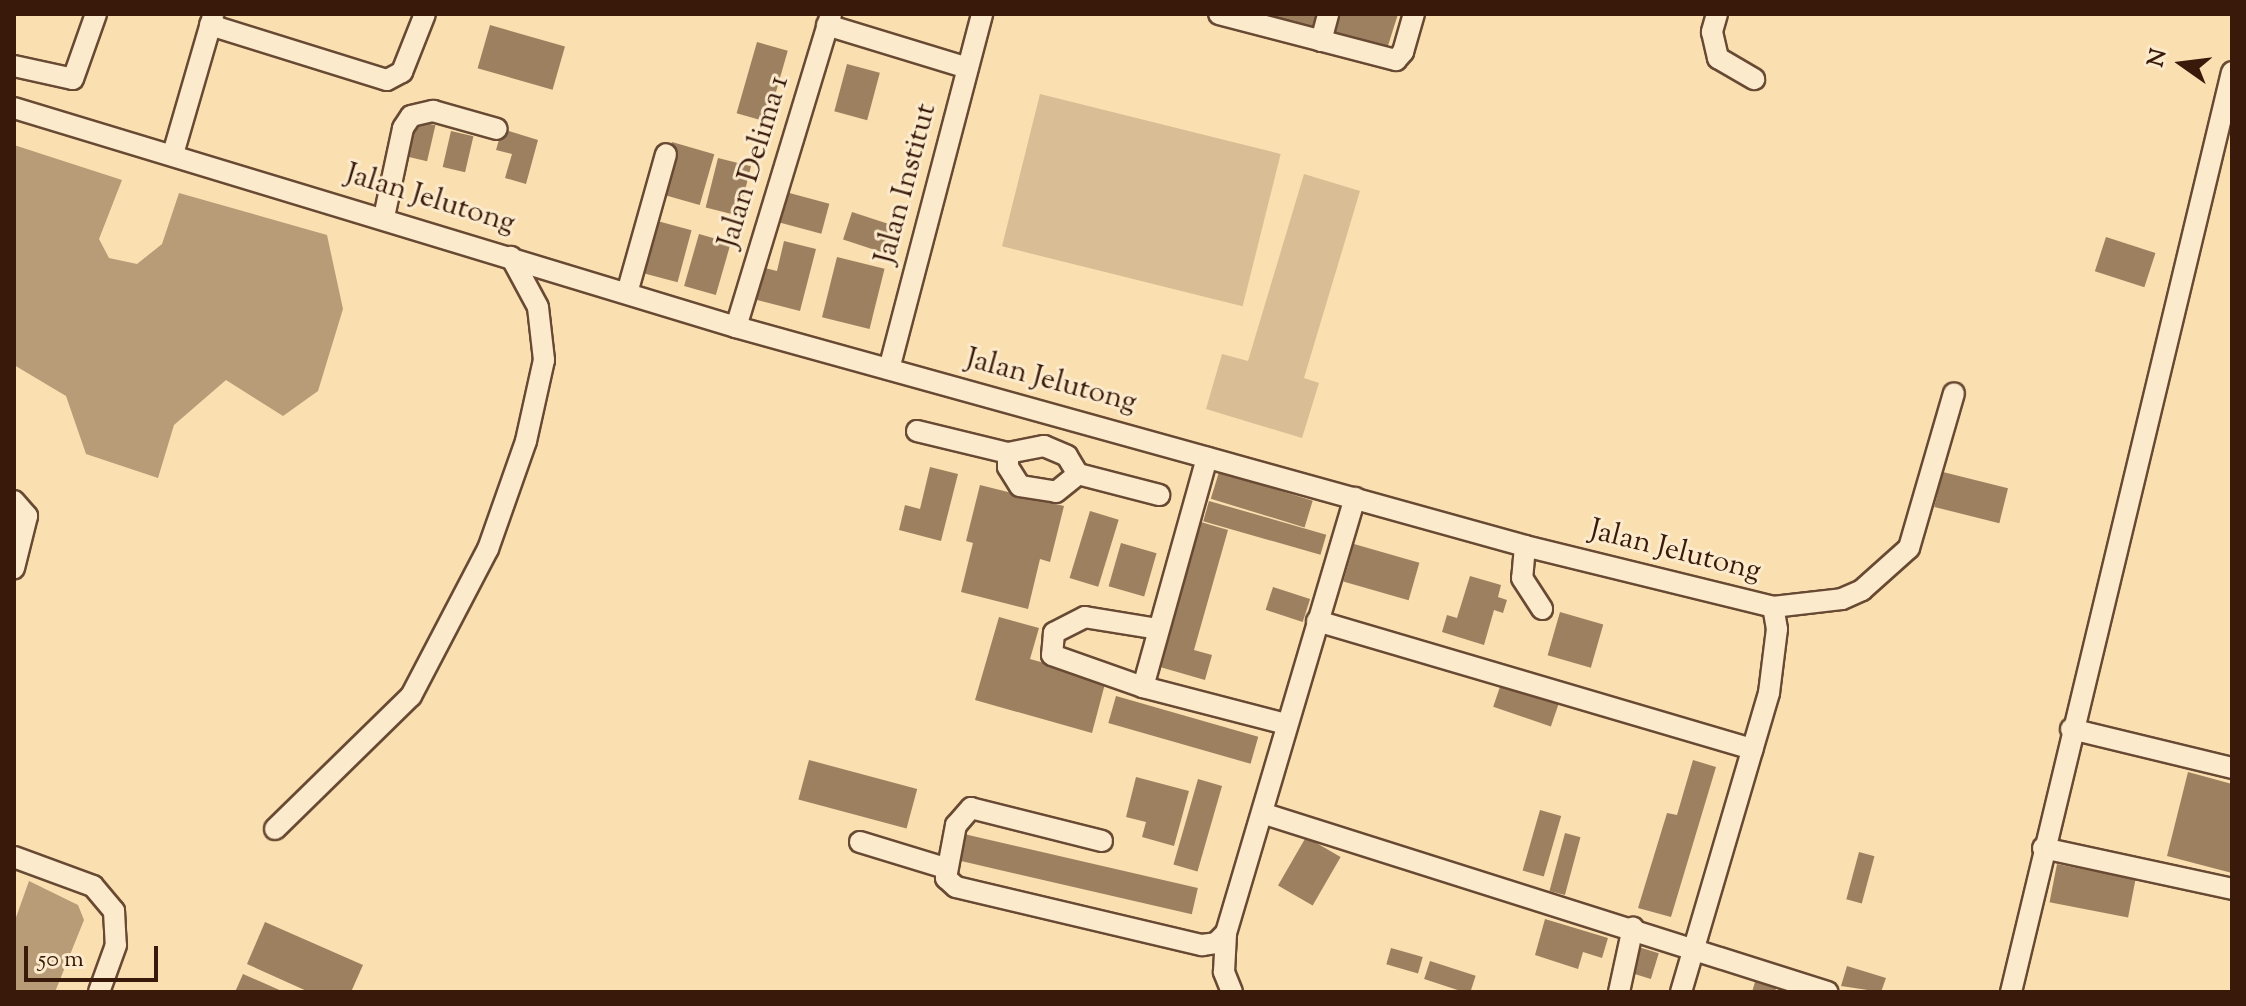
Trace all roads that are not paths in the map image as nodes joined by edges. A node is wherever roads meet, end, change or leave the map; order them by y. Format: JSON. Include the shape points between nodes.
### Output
{"nodes":[{"id":1,"x":96,"y":14,"type":"edge"},
{"id":2,"x":425,"y":14,"type":"edge"},
{"id":3,"x":982,"y":14,"type":"edge"},
{"id":4,"x":1219,"y":14,"type":"edge"},
{"id":5,"x":1328,"y":14,"type":"edge"},
{"id":6,"x":1414,"y":14,"type":"edge"},
{"id":7,"x":1717,"y":14,"type":"edge"},
{"id":8,"x":212,"y":20,"type":"edge"},
{"id":9,"x":829,"y":20,"type":"edge"},
{"id":10,"x":1321,"y":41,"type":"junction"},
{"id":11,"x":14,"y":66,"type":"edge"},
{"id":12,"x":968,"y":68,"type":"junction"},
{"id":13,"x":2232,"y":72,"type":"edge"},
{"id":14,"x":1754,"y":79,"type":"dead end"},
{"id":15,"x":14,"y":108,"type":"edge"},
{"id":16,"x":2227,"y":120,"type":"edge"},
{"id":17,"x":497,"y":129,"type":"dead end"},
{"id":18,"x":173,"y":154,"type":"junction"},
{"id":19,"x":666,"y":154,"type":"dead end"},
{"id":20,"x":384,"y":217,"type":"junction"},
{"id":21,"x":511,"y":257,"type":"junction"},
{"id":22,"x":627,"y":293,"type":"junction"},
{"id":23,"x":736,"y":327,"type":"junction"},
{"id":24,"x":889,"y":369,"type":"junction"},
{"id":25,"x":1954,"y":393,"type":"dead end"},
{"id":26,"x":1054,"y":412,"type":"junction"},
{"id":27,"x":917,"y":431,"type":"dead end"},
{"id":28,"x":1044,"y":446,"type":"junction"},
{"id":29,"x":1008,"y":453,"type":"junction"},
{"id":30,"x":1207,"y":458,"type":"junction"},
{"id":31,"x":1078,"y":474,"type":"junction"},
{"id":32,"x":1159,"y":495,"type":"dead end"},
{"id":33,"x":1355,"y":498,"type":"junction"},
{"id":34,"x":14,"y":501,"type":"edge"},
{"id":35,"x":1525,"y":546,"type":"junction"},
{"id":36,"x":14,"y":568,"type":"edge"},
{"id":37,"x":1773,"y":607,"type":"junction"},
{"id":38,"x":1542,"y":609,"type":"dead end"},
{"id":39,"x":1317,"y":621,"type":"junction"},
{"id":40,"x":1158,"y":629,"type":"junction"},
{"id":41,"x":1143,"y":687,"type":"junction"},
{"id":42,"x":1286,"y":724,"type":"junction"},
{"id":43,"x":2071,"y":729,"type":"junction"},
{"id":44,"x":1753,"y":749,"type":"junction"},
{"id":45,"x":2232,"y":768,"type":"edge"},
{"id":46,"x":1265,"y":814,"type":"junction"},
{"id":47,"x":275,"y":829,"type":"dead end"},
{"id":48,"x":1102,"y":841,"type":"dead end"},
{"id":49,"x":860,"y":842,"type":"dead end"},
{"id":50,"x":2043,"y":848,"type":"junction"},
{"id":51,"x":14,"y":857,"type":"edge"},
{"id":52,"x":945,"y":868,"type":"junction"},
{"id":53,"x":2232,"y":889,"type":"edge"},
{"id":54,"x":1633,"y":927,"type":"junction"},
{"id":55,"x":1226,"y":933,"type":"junction"},
{"id":56,"x":1695,"y":947,"type":"junction"},
{"id":57,"x":99,"y":992,"type":"edge"},
{"id":58,"x":1232,"y":992,"type":"edge"},
{"id":59,"x":1619,"y":992,"type":"edge"},
{"id":60,"x":1681,"y":992,"type":"edge"},
{"id":61,"x":1827,"y":992,"type":"edge"},
{"id":62,"x":2011,"y":992,"type":"edge"}],
"edges":[{"from":1,"to":11,"type":"street","via":[[73,79]]},
{"from":2,"to":8,"type":"street","via":[[402,72],[387,80]]},
{"from":3,"to":12,"type":"street","name":"Jalan Institut"},
{"from":4,"to":10,"type":"street"},
{"from":5,"to":10,"type":"street"},
{"from":6,"to":10,"type":"street","via":[[1396,60]]},
{"from":7,"to":14,"type":"street","via":[[1712,32],[1718,58]]},
{"from":8,"to":18,"type":"street"},
{"from":9,"to":12,"type":"street","via":[[916,60]]},
{"from":9,"to":23,"type":"street","name":"Jalan Delima 1"},
{"from":12,"to":24,"type":"street","name":"Jalan Institut"},
{"from":13,"to":16,"type":"street"},
{"from":15,"to":18,"type":"street","name":"Jalan Jelutong"},
{"from":16,"to":43,"type":"street"},
{"from":17,"to":20,"type":"street","via":[[433,111],[411,116],[403,128]]},
{"from":18,"to":20,"type":"street","name":"Jalan Jelutong"},
{"from":19,"to":22,"type":"street"},
{"from":20,"to":21,"type":"street","name":"Jalan Jelutong"},
{"from":21,"to":22,"type":"street","name":"Jalan Jelutong"},
{"from":21,"to":47,"type":"street","via":[[538,307],[544,360],[526,441],[488,549],[411,696]]},
{"from":22,"to":23,"type":"street","name":"Jalan Jelutong"},
{"from":23,"to":24,"type":"street","name":"Jalan Jelutong"},
{"from":24,"to":26,"type":"street","name":"Jalan Jelutong"},
{"from":25,"to":37,"type":"street","name":"Jalan Jelutong","via":[[1909,548],[1862,590],[1842,599]]},
{"from":26,"to":28,"type":"street"},
{"from":26,"to":30,"type":"street","name":"Jalan Jelutong"},
{"from":27,"to":29,"type":"street"},
{"from":28,"to":29,"type":"street"},
{"from":28,"to":31,"type":"street","via":[[1067,456]]},
{"from":29,"to":31,"type":"street","via":[[1008,467],[1020,486],[1056,492]]},
{"from":30,"to":33,"type":"street","name":"Jalan Jelutong"},
{"from":30,"to":40,"type":"street"},
{"from":31,"to":32,"type":"street"},
{"from":33,"to":35,"type":"street","name":"Jalan Jelutong"},
{"from":33,"to":39,"type":"street"},
{"from":34,"to":36,"type":"street","via":[[27,516]]},
{"from":35,"to":37,"type":"street","name":"Jalan Jelutong"},
{"from":35,"to":38,"type":"street","via":[[1522,578]]},
{"from":37,"to":44,"type":"street","via":[[1776,651]]},
{"from":39,"to":42,"type":"street"},
{"from":39,"to":44,"type":"street"},
{"from":40,"to":41,"type":"street"},
{"from":40,"to":41,"type":"street","via":[[1095,615],[1051,637],[1056,659]]},
{"from":41,"to":42,"type":"street"},
{"from":42,"to":46,"type":"street"},
{"from":43,"to":45,"type":"street"},
{"from":43,"to":50,"type":"street"},
{"from":44,"to":56,"type":"street"},
{"from":46,"to":54,"type":"street"},
{"from":46,"to":55,"type":"street"},
{"from":48,"to":52,"type":"street","via":[[971,808],[956,825]]},
{"from":49,"to":52,"type":"street"},
{"from":50,"to":53,"type":"street"},
{"from":50,"to":62,"type":"street"},
{"from":51,"to":57,"type":"street","via":[[93,886],[114,911],[116,945]]},
{"from":52,"to":55,"type":"street","via":[[946,878],[956,887],[1181,941],[1216,943]]},
{"from":54,"to":56,"type":"street"},
{"from":54,"to":59,"type":"street"},
{"from":55,"to":58,"type":"street","via":[[1224,972]]},
{"from":56,"to":60,"type":"street"},
{"from":56,"to":61,"type":"street"}]}
